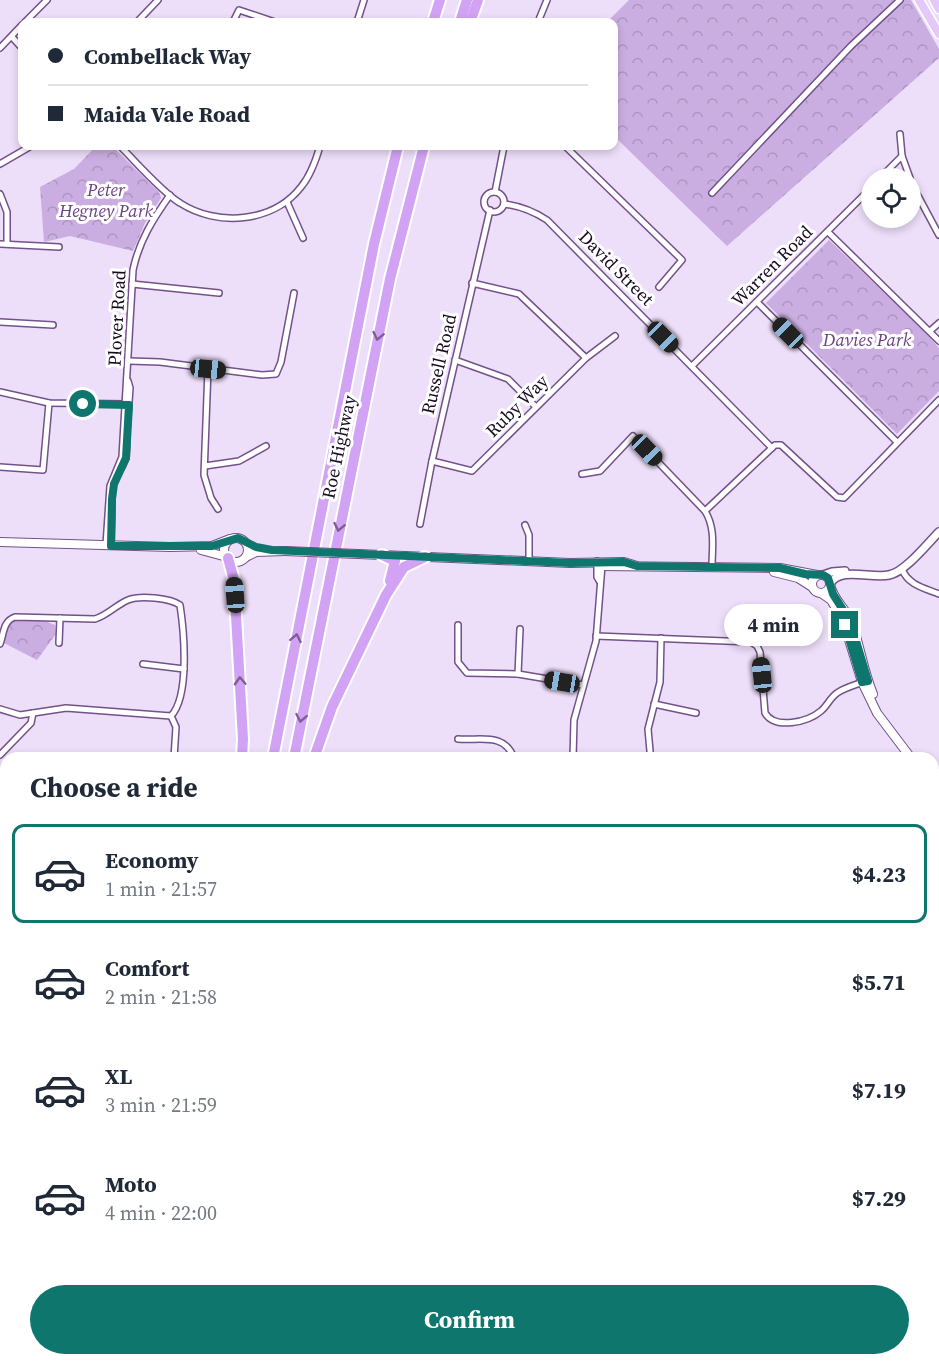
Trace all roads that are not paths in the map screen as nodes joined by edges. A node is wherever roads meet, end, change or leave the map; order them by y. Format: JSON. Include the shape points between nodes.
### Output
{"nodes":[{"id":1,"x":47,"y":0,"type":"edge"},
{"id":2,"x":158,"y":0,"type":"edge"},
{"id":3,"x":364,"y":0,"type":"edge"},
{"id":4,"x":434,"y":0,"type":"edge"},
{"id":5,"x":440,"y":0,"type":"edge"},
{"id":6,"x":467,"y":0,"type":"edge"},
{"id":7,"x":478,"y":0,"type":"edge"},
{"id":8,"x":547,"y":0,"type":"edge"},
{"id":9,"x":900,"y":0,"type":"edge"},
{"id":10,"x":919,"y":0,"type":"edge"},
{"id":11,"x":934,"y":0,"type":"edge"},
{"id":12,"x":939,"y":9,"type":"edge"},
{"id":13,"x":30,"y":18,"type":"edge"},
{"id":14,"x":141,"y":18,"type":"edge"},
{"id":15,"x":235,"y":18,"type":"edge"},
{"id":16,"x":263,"y":18,"type":"edge"},
{"id":17,"x":358,"y":18,"type":"edge"},
{"id":18,"x":429,"y":18,"type":"edge"},
{"id":19,"x":434,"y":18,"type":"edge"},
{"id":20,"x":461,"y":18,"type":"edge"},
{"id":21,"x":471,"y":18,"type":"edge"},
{"id":22,"x":540,"y":18,"type":"edge"},
{"id":23,"x":18,"y":30,"type":"edge"},
{"id":24,"x":939,"y":34,"type":"edge"},
{"id":25,"x":12,"y":37,"type":"junction"},
{"id":26,"x":18,"y":44,"type":"edge"},
{"id":27,"x":0,"y":48,"type":"edge"},
{"id":28,"x":900,"y":134,"type":"dead end"},
{"id":29,"x":24,"y":150,"type":"edge"},
{"id":30,"x":130,"y":150,"type":"edge"},
{"id":31,"x":319,"y":150,"type":"edge"},
{"id":32,"x":396,"y":150,"type":"edge"},
{"id":33,"x":425,"y":150,"type":"edge"},
{"id":34,"x":503,"y":150,"type":"edge"},
{"id":35,"x":569,"y":150,"type":"edge"},
{"id":36,"x":902,"y":156,"type":"junction"},
{"id":37,"x":0,"y":164,"type":"edge"},
{"id":38,"x":890,"y":168,"type":"edge"},
{"id":39,"x":906,"y":168,"type":"edge"},
{"id":40,"x":495,"y":192,"type":"junction"},
{"id":41,"x":0,"y":194,"type":"edge"},
{"id":42,"x":712,"y":194,"type":"dead end"},
{"id":43,"x":170,"y":195,"type":"junction"},
{"id":44,"x":861,"y":198,"type":"edge"},
{"id":45,"x":921,"y":201,"type":"edge"},
{"id":46,"x":287,"y":202,"type":"junction"},
{"id":47,"x":504,"y":204,"type":"junction"},
{"id":48,"x":490,"y":210,"type":"junction"},
{"id":49,"x":828,"y":232,"type":"junction"},
{"id":50,"x":939,"y":235,"type":"edge"},
{"id":51,"x":303,"y":238,"type":"dead end"},
{"id":52,"x":3,"y":244,"type":"edge"},
{"id":53,"x":59,"y":247,"type":"dead end"},
{"id":54,"x":472,"y":283,"type":"junction"},
{"id":55,"x":132,"y":284,"type":"junction"},
{"id":56,"x":659,"y":287,"type":"dead end"},
{"id":57,"x":219,"y":293,"type":"dead end"},
{"id":58,"x":294,"y":294,"type":"dead end"},
{"id":59,"x":757,"y":302,"type":"junction"},
{"id":60,"x":0,"y":322,"type":"edge"},
{"id":61,"x":939,"y":323,"type":"edge"},
{"id":62,"x":53,"y":325,"type":"dead end"},
{"id":63,"x":930,"y":331,"type":"junction"},
{"id":64,"x":615,"y":336,"type":"dead end"},
{"id":65,"x":939,"y":341,"type":"edge"},
{"id":66,"x":586,"y":358,"type":"junction"},
{"id":67,"x":455,"y":360,"type":"junction"},
{"id":68,"x":129,"y":361,"type":"junction"},
{"id":69,"x":692,"y":366,"type":"junction"},
{"id":70,"x":208,"y":369,"type":"junction"},
{"id":71,"x":0,"y":392,"type":"edge"},
{"id":72,"x":49,"y":403,"type":"junction"},
{"id":73,"x":938,"y":403,"type":"edge"},
{"id":74,"x":127,"y":404,"type":"junction"},
{"id":75,"x":536,"y":407,"type":"junction"},
{"id":76,"x":897,"y":442,"type":"junction"},
{"id":77,"x":266,"y":446,"type":"dead end"},
{"id":78,"x":772,"y":447,"type":"junction"},
{"id":79,"x":432,"y":461,"type":"junction"},
{"id":80,"x":205,"y":466,"type":"junction"},
{"id":81,"x":0,"y":467,"type":"edge"},
{"id":82,"x":582,"y":474,"type":"dead end"},
{"id":83,"x":218,"y":509,"type":"dead end"},
{"id":84,"x":705,"y":511,"type":"junction"},
{"id":85,"x":420,"y":524,"type":"dead end"},
{"id":86,"x":525,"y":525,"type":"dead end"},
{"id":87,"x":939,"y":532,"type":"edge"},
{"id":88,"x":230,"y":539,"type":"junction"},
{"id":89,"x":242,"y":539,"type":"junction"},
{"id":90,"x":0,"y":542,"type":"edge"},
{"id":91,"x":109,"y":545,"type":"junction"},
{"id":92,"x":170,"y":547,"type":"junction"},
{"id":93,"x":272,"y":550,"type":"junction"},
{"id":94,"x":382,"y":555,"type":"junction"},
{"id":95,"x":227,"y":557,"type":"junction"},
{"id":96,"x":424,"y":557,"type":"junction"},
{"id":97,"x":243,"y":559,"type":"junction"},
{"id":98,"x":529,"y":561,"type":"junction"},
{"id":99,"x":599,"y":564,"type":"junction"},
{"id":100,"x":712,"y":567,"type":"junction"},
{"id":101,"x":736,"y":568,"type":"junction"},
{"id":102,"x":902,"y":568,"type":"junction"},
{"id":103,"x":820,"y":575,"type":"junction"},
{"id":104,"x":877,"y":576,"type":"junction"},
{"id":105,"x":830,"y":584,"type":"junction"},
{"id":106,"x":812,"y":587,"type":"junction"},
{"id":107,"x":821,"y":593,"type":"junction"},
{"id":108,"x":939,"y":594,"type":"edge"},
{"id":109,"x":386,"y":595,"type":"junction"},
{"id":110,"x":60,"y":618,"type":"junction"},
{"id":111,"x":458,"y":625,"type":"dead end"},
{"id":112,"x":520,"y":629,"type":"dead end"},
{"id":113,"x":597,"y":636,"type":"junction"},
{"id":114,"x":661,"y":638,"type":"junction"},
{"id":115,"x":60,"y":643,"type":"dead end"},
{"id":116,"x":0,"y":644,"type":"edge"},
{"id":117,"x":143,"y":664,"type":"dead end"},
{"id":118,"x":184,"y":669,"type":"junction"},
{"id":119,"x":518,"y":674,"type":"junction"},
{"id":120,"x":865,"y":682,"type":"junction"},
{"id":121,"x":584,"y":685,"type":"junction"},
{"id":122,"x":654,"y":704,"type":"junction"},
{"id":123,"x":0,"y":709,"type":"edge"},
{"id":124,"x":696,"y":712,"type":"dead end"},
{"id":125,"x":33,"y":713,"type":"junction"},
{"id":126,"x":171,"y":716,"type":"junction"},
{"id":127,"x":458,"y":739,"type":"dead end"},
{"id":128,"x":650,"y":751,"type":"dead end"},
{"id":129,"x":4,"y":752,"type":"edge"},
{"id":130,"x":174,"y":752,"type":"edge"},
{"id":131,"x":242,"y":752,"type":"edge"},
{"id":132,"x":274,"y":752,"type":"edge"},
{"id":133,"x":295,"y":752,"type":"edge"},
{"id":134,"x":316,"y":752,"type":"edge"},
{"id":135,"x":512,"y":752,"type":"edge"},
{"id":136,"x":573,"y":752,"type":"edge"},
{"id":137,"x":906,"y":752,"type":"edge"}],
"edges":[{"from":1,"to":13,"type":"street"},
{"from":2,"to":14,"type":"street"},
{"from":3,"to":17,"type":"street"},
{"from":4,"to":18,"type":"highway"},
{"from":5,"to":19,"type":"highway"},
{"from":6,"to":20,"type":"highway"},
{"from":7,"to":21,"type":"highway"},
{"from":8,"to":22,"type":"street"},
{"from":9,"to":42,"type":"street","via":[[851,46]]},
{"from":10,"to":24,"type":"main road"},
{"from":11,"to":12,"type":"main road"},
{"from":15,"to":16,"type":"street","via":[[239,10]]},
{"from":23,"to":25,"type":"street"},
{"from":25,"to":26,"type":"street"},
{"from":25,"to":27,"type":"street"},
{"from":28,"to":36,"type":"street"},
{"from":29,"to":37,"type":"street"},
{"from":30,"to":43,"type":"street"},
{"from":31,"to":46,"type":"street","via":[[302,187]]},
{"from":132,"to":32,"type":"highway","name":"Roe Highway","one_way":true},
{"from":33,"to":133,"type":"highway","name":"Roe Highway","one_way":true,"via":[[390,279]]},
{"from":34,"to":40,"type":"street"},
{"from":35,"to":56,"type":"street","via":[[682,260]]},
{"from":36,"to":38,"type":"street"},
{"from":36,"to":39,"type":"street"},
{"from":40,"to":47,"type":"street","via":[[501,194]]},
{"from":40,"to":48,"type":"street","via":[[485,199]]},
{"from":41,"to":52,"type":"street","via":[[7,212]]},
{"from":43,"to":46,"type":"street","via":[[206,216],[233,219],[262,215]]},
{"from":43,"to":55,"type":"street","name":"Plover Road","via":[[136,255]]},
{"from":44,"to":49,"type":"street","name":"Warren Road"},
{"from":45,"to":50,"type":"street"},
{"from":46,"to":51,"type":"street"},
{"from":47,"to":48,"type":"street","via":[[499,210]]},
{"from":47,"to":69,"type":"street","name":"David Street","via":[[521,206],[547,220]]},
{"from":48,"to":54,"type":"street","name":"Russell Road"},
{"from":49,"to":59,"type":"street","name":"Warren Road"},
{"from":49,"to":63,"type":"street"},
{"from":52,"to":53,"type":"street"},
{"from":54,"to":66,"type":"street","via":[[519,294]]},
{"from":54,"to":67,"type":"street","name":"Russell Road"},
{"from":55,"to":57,"type":"street"},
{"from":55,"to":68,"type":"street","name":"Plover Road"},
{"from":58,"to":70,"type":"street","via":[[276,374]]},
{"from":59,"to":69,"type":"street","name":"Warren Road"},
{"from":59,"to":76,"type":"street"},
{"from":60,"to":62,"type":"street"},
{"from":61,"to":63,"type":"street"},
{"from":63,"to":65,"type":"street"},
{"from":64,"to":66,"type":"street","name":"Ruby Way"},
{"from":66,"to":75,"type":"street","name":"Ruby Way"},
{"from":67,"to":75,"type":"street","via":[[507,379]]},
{"from":67,"to":79,"type":"street","name":"Russell Road"},
{"from":68,"to":70,"type":"street"},
{"from":68,"to":74,"type":"street","name":"Plover Road"},
{"from":69,"to":78,"type":"street","name":"David Street"},
{"from":70,"to":80,"type":"street"},
{"from":71,"to":72,"type":"street"},
{"from":72,"to":74,"type":"street"},
{"from":72,"to":81,"type":"street","via":[[43,470]]},
{"from":73,"to":76,"type":"street"},
{"from":74,"to":91,"type":"street","name":"Plover Road","via":[[126,458],[114,484]]},
{"from":75,"to":79,"type":"street","name":"Ruby Way","via":[[472,471]]},
{"from":76,"to":78,"type":"street","name":"David Street","via":[[841,499],[781,445]]},
{"from":77,"to":80,"type":"street","via":[[239,461]]},
{"from":78,"to":84,"type":"street"},
{"from":79,"to":85,"type":"street","name":"Russell Road"},
{"from":80,"to":83,"type":"street","via":[[206,484]]},
{"from":82,"to":84,"type":"street","via":[[600,471],[633,436]]},
{"from":84,"to":100,"type":"street","via":[[713,535]]},
{"from":86,"to":98,"type":"street","via":[[530,535]]},
{"from":87,"to":102,"type":"street"},
{"from":88,"to":89,"type":"main road"},
{"from":88,"to":92,"type":"main road","via":[[212,546]]},
{"from":88,"to":95,"type":"main road","via":[[225,546]]},
{"from":89,"to":93,"type":"main road"},
{"from":89,"to":97,"type":"main road","via":[[248,549]]},
{"from":90,"to":91,"type":"main road"},
{"from":91,"to":92,"type":"main road"},
{"from":92,"to":95,"type":"main road","via":[[205,550]]},
{"from":93,"to":94,"type":"main road","bridge":true},
{"from":93,"to":97,"type":"main road"},
{"from":94,"to":96,"type":"main road"},
{"from":94,"to":109,"type":"highway","via":[[395,562]]},
{"from":95,"to":97,"type":"main road"},
{"from":131,"to":95,"type":"highway","one_way":true,"via":[[234,580]]},
{"from":96,"to":98,"type":"main road"},
{"from":96,"to":109,"type":"highway","via":[[404,567]]},
{"from":98,"to":99,"type":"main road"},
{"from":99,"to":100,"type":"main road"},
{"from":99,"to":113,"type":"street","via":[[602,577]]},
{"from":100,"to":101,"type":"main road"},
{"from":101,"to":103,"type":"main road","via":[[780,568]]},
{"from":101,"to":106,"type":"main road","via":[[787,574]]},
{"from":102,"to":104,"type":"street","via":[[891,575]]},
{"from":102,"to":108,"type":"street","via":[[910,582]]},
{"from":103,"to":104,"type":"street","via":[[845,571]]},
{"from":103,"to":105,"type":"main road","via":[[828,578]]},
{"from":103,"to":106,"type":"main road","via":[[812,581]]},
{"from":104,"to":105,"type":"street","via":[[842,575]]},
{"from":105,"to":107,"type":"main road"},
{"from":105,"to":120,"type":"main road","via":[[850,621]]},
{"from":106,"to":107,"type":"main road"},
{"from":107,"to":120,"type":"main road","via":[[831,600],[843,620]]},
{"from":109,"to":134,"type":"highway","via":[[332,707]]},
{"from":110,"to":115,"type":"street"},
{"from":110,"to":116,"type":"street","via":[[10,619]]},
{"from":110,"to":118,"type":"street","via":[[95,619],[132,598],[176,603],[184,630]]},
{"from":111,"to":119,"type":"street","via":[[459,662],[463,670],[472,674]]},
{"from":112,"to":119,"type":"street"},
{"from":113,"to":114,"type":"street"},
{"from":113,"to":121,"type":"street"},
{"from":114,"to":120,"type":"street","via":[[754,644],[760,652],[765,713],[777,722],[808,719],[824,709],[837,693]]},
{"from":114,"to":122,"type":"street","via":[[660,682]]},
{"from":117,"to":118,"type":"street"},
{"from":118,"to":126,"type":"street","via":[[178,707]]},
{"from":119,"to":121,"type":"street"},
{"from":120,"to":137,"type":"main road","via":[[877,713]]},
{"from":121,"to":136,"type":"street","via":[[574,720]]},
{"from":122,"to":124,"type":"street"},
{"from":122,"to":128,"type":"street","via":[[648,729]]},
{"from":123,"to":125,"type":"street","via":[[13,714]]},
{"from":125,"to":126,"type":"street","via":[[66,708]]},
{"from":125,"to":129,"type":"street","via":[[31,723]]},
{"from":126,"to":130,"type":"street","via":[[176,730]]},
{"from":127,"to":135,"type":"street","via":[[503,742]]}]}
